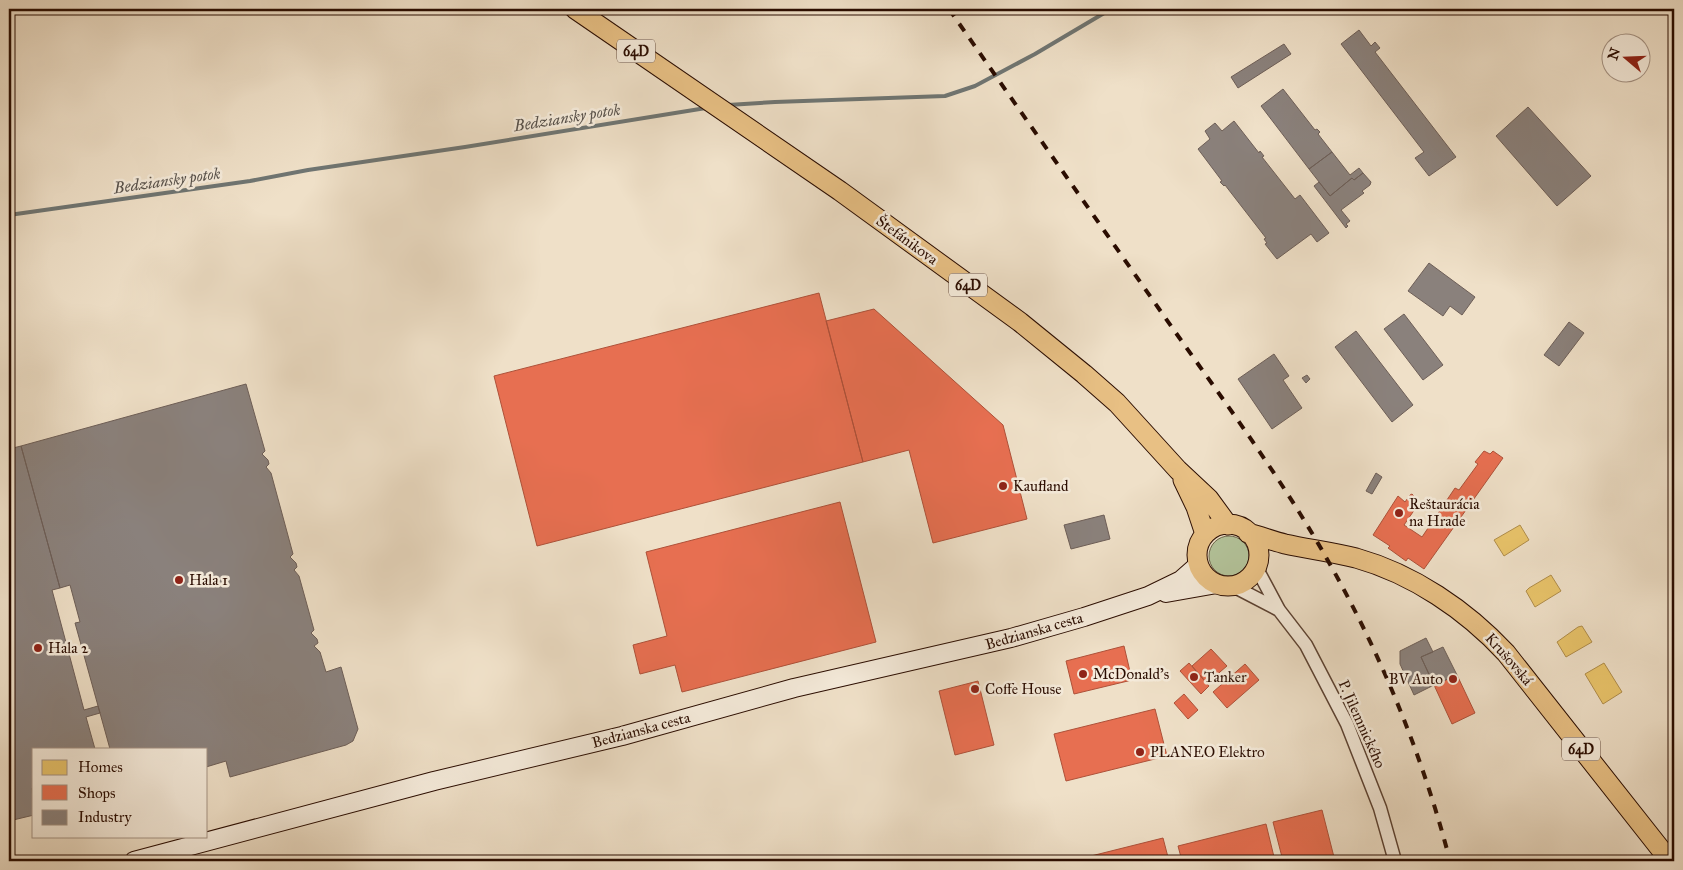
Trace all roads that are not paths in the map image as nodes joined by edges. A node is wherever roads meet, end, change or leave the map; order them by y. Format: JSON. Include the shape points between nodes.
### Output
{"nodes":[{"id":1,"x":575,"y":9,"type":"edge"},
{"id":2,"x":1178,"y":470,"type":"junction"},
{"id":3,"x":1228,"y":525,"type":"junction"},
{"id":4,"x":1248,"y":533,"type":"junction"},
{"id":5,"x":1205,"y":534,"type":"junction"},
{"id":6,"x":1285,"y":544,"type":"junction"},
{"id":7,"x":1257,"y":561,"type":"junction"},
{"id":8,"x":1198,"y":565,"type":"junction"},
{"id":9,"x":1225,"y":585,"type":"junction"},
{"id":10,"x":1148,"y":596,"type":"junction"},
{"id":11,"x":1279,"y":610,"type":"junction"},
{"id":12,"x":134,"y":861,"type":"edge"},
{"id":13,"x":1395,"y":861,"type":"edge"},
{"id":14,"x":1670,"y":861,"type":"edge"}],
"edges":[{"from":1,"to":2,"type":"main road","name":"Štefánikova","number":"64D","via":[[848,197],[1020,322],[1117,403]]},
{"from":2,"to":3,"type":"main road","number":"64D","via":[[1208,499]]},
{"from":2,"to":5,"type":"main road","number":"64D"},
{"from":3,"to":4,"type":"main road","number":"64D"},
{"from":3,"to":5,"type":"main road","via":[[1213,528]]},
{"from":4,"to":6,"type":"main road","name":"Krušovská","number":"64D"},
{"from":4,"to":7,"type":"main road","via":[[1255,541]]},
{"from":5,"to":8,"type":"main road","via":[[1198,549]]},
{"from":6,"to":7,"type":"main road"},
{"from":6,"to":14,"type":"main road","name":"Krušovská","number":"64D","via":[[1357,559],[1392,572],[1438,596],[1479,626],[1506,653]]},
{"from":7,"to":9,"type":"main road","via":[[1252,575],[1245,581]]},
{"from":7,"to":11,"type":"street","name":"P. Jilemnického"},
{"from":8,"to":9,"type":"main road","via":[[1204,575]]},
{"from":8,"to":10,"type":"street","name":"Bedzianska cesta","via":[[1182,580]]},
{"from":9,"to":10,"type":"street","name":"Bedzianska cesta"},
{"from":9,"to":11,"type":"street","name":"P. Jilemnického"},
{"from":10,"to":12,"type":"street","name":"Bedzianska cesta","via":[[980,646],[794,688],[622,736],[434,781]]},
{"from":11,"to":13,"type":"street","name":"P. Jilemnického","via":[[1306,645],[1347,724],[1380,808]]}]}
